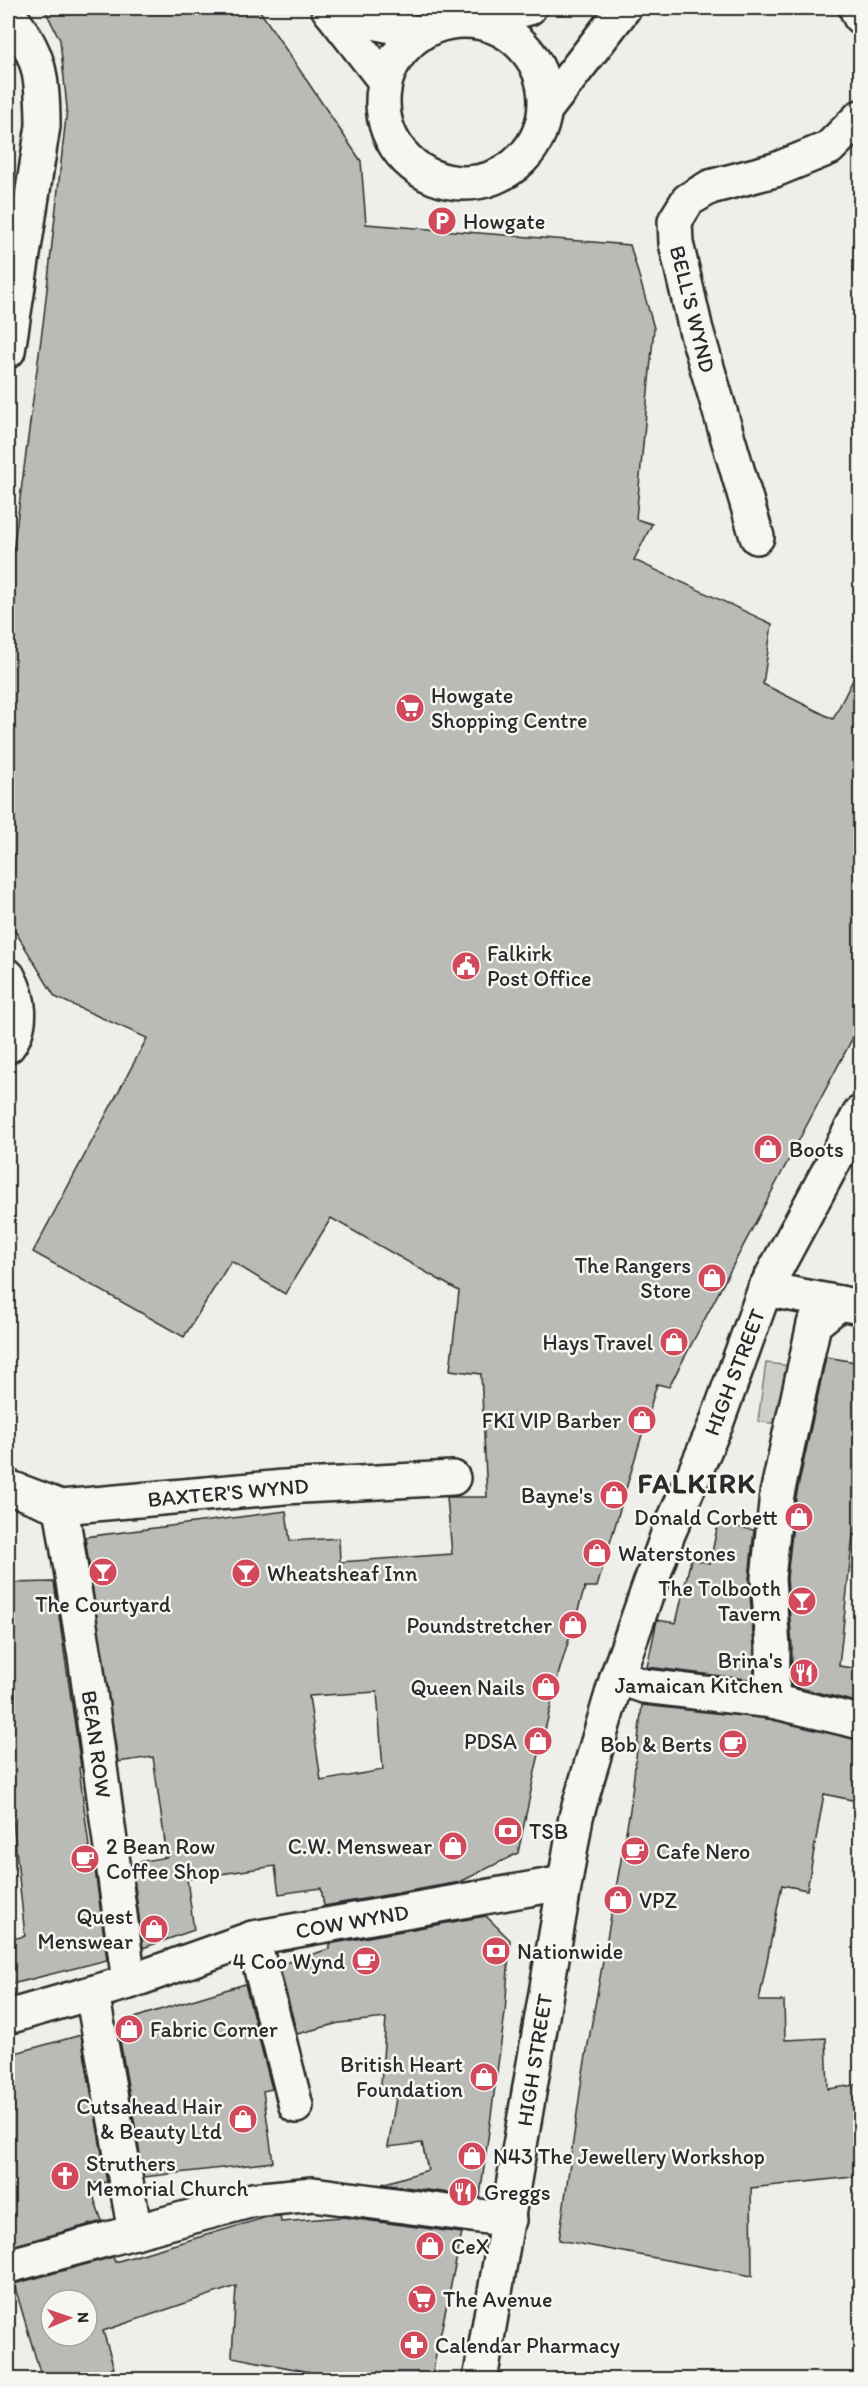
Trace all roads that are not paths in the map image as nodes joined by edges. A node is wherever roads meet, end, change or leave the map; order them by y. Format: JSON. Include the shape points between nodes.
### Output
{"nodes":[{"id":1,"x":529,"y":8,"type":"edge"},
{"id":2,"x":624,"y":8,"type":"edge"},
{"id":3,"x":856,"y":8,"type":"edge"},
{"id":4,"x":329,"y":10,"type":"edge"},
{"id":5,"x":8,"y":14,"type":"edge"},
{"id":6,"x":861,"y":17,"type":"edge"},
{"id":7,"x":478,"y":21,"type":"junction"},
{"id":8,"x":420,"y":33,"type":"junction"},
{"id":9,"x":385,"y":81,"type":"junction"},
{"id":10,"x":545,"y":110,"type":"junction"},
{"id":11,"x":861,"y":117,"type":"edge"},
{"id":12,"x":10,"y":316,"type":"edge"},
{"id":13,"x":8,"y":351,"type":"edge"},
{"id":14,"x":757,"y":537,"type":"dead end"},
{"id":15,"x":8,"y":976,"type":"edge"},
{"id":16,"x":8,"y":1046,"type":"edge"},
{"id":17,"x":861,"y":1113,"type":"edge"},
{"id":18,"x":765,"y":1289,"type":"junction"},
{"id":19,"x":850,"y":1305,"type":"edge"},
{"id":20,"x":453,"y":1478,"type":"dead end"},
{"id":21,"x":8,"y":1487,"type":"edge"},
{"id":22,"x":61,"y":1507,"type":"junction"},
{"id":23,"x":617,"y":1677,"type":"junction"},
{"id":24,"x":772,"y":1701,"type":"junction"},
{"id":25,"x":861,"y":1722,"type":"edge"},
{"id":26,"x":563,"y":1883,"type":"junction"},
{"id":27,"x":253,"y":1938,"type":"junction"},
{"id":28,"x":129,"y":1982,"type":"junction"},
{"id":29,"x":92,"y":1993,"type":"junction"},
{"id":30,"x":8,"y":2017,"type":"edge"},
{"id":31,"x":296,"y":2106,"type":"dead end"},
{"id":32,"x":509,"y":2220,"type":"junction"},
{"id":33,"x":135,"y":2232,"type":"junction"},
{"id":34,"x":8,"y":2266,"type":"edge"},
{"id":35,"x":480,"y":2379,"type":"edge"}],
"edges":[{"from":1,"to":7,"type":"street"},
{"from":2,"to":10,"type":"street"},
{"from":3,"to":6,"type":"street"},
{"from":4,"to":8,"type":"street"},
{"from":4,"to":9,"type":"street"},
{"from":5,"to":12,"type":"street","via":[[24,33],[37,62],[43,92],[43,126]]},
{"from":7,"to":8,"type":"street","via":[[450,21]]},
{"from":7,"to":10,"type":"street","via":[[505,31],[529,53],[542,78]]},
{"from":8,"to":9,"type":"street","via":[[399,52]]},
{"from":9,"to":10,"type":"street","via":[[383,109],[390,136],[406,159],[437,179],[465,183],[501,174],[528,151]]},
{"from":11,"to":14,"type":"street","name":"BELL'S WYND","via":[[829,148],[775,170],[710,187],[688,200],[675,220],[676,243],[696,330]]},
{"from":12,"to":13,"type":"street"},
{"from":15,"to":16,"type":"street","via":[[17,996],[19,1017]]},
{"from":17,"to":18,"type":"street","name":"HIGH STREET"},
{"from":18,"to":19,"type":"street"},
{"from":18,"to":23,"type":"street","name":"HIGH STREET","via":[[716,1424],[668,1534]]},
{"from":19,"to":24,"type":"street","via":[[814,1324],[777,1494],[768,1578]]},
{"from":20,"to":22,"type":"street","name":"BAXTER'S WYND","via":[[284,1487]]},
{"from":21,"to":22,"type":"street","name":"BAXTER'S WYND"},
{"from":22,"to":28,"type":"street","name":"BEAN ROW"},
{"from":23,"to":24,"type":"street","via":[[644,1686]]},
{"from":23,"to":26,"type":"street","name":"HIGH STREET","via":[[576,1817]]},
{"from":24,"to":25,"type":"street"},
{"from":26,"to":27,"type":"street","name":"COW WYND"},
{"from":26,"to":32,"type":"street","name":"HIGH STREET"},
{"from":27,"to":28,"type":"street","name":"COW WYND"},
{"from":27,"to":31,"type":"street"},
{"from":28,"to":29,"type":"street","name":"COW WYND"},
{"from":29,"to":30,"type":"street","name":"COW WYND"},
{"from":29,"to":33,"type":"street"},
{"from":32,"to":33,"type":"street","via":[[313,2194],[253,2200]]},
{"from":32,"to":35,"type":"street","name":"HIGH STREET"},
{"from":33,"to":34,"type":"street"}]}
